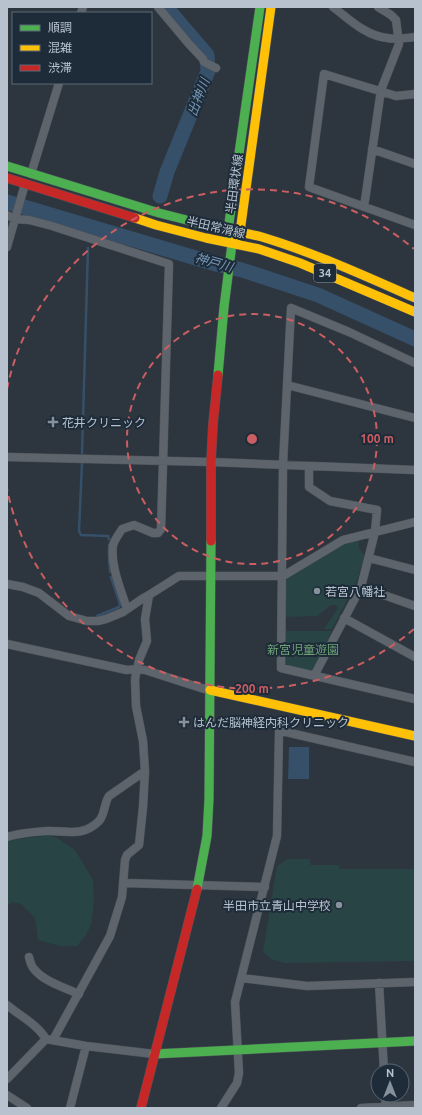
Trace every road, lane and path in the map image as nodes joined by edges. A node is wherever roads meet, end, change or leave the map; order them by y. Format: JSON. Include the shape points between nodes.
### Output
{"nodes":[{"id":1,"x":158,"y":7,"type":"edge"},
{"id":2,"x":260,"y":7,"type":"edge"},
{"id":3,"x":271,"y":7,"type":"edge"},
{"id":4,"x":333,"y":7,"type":"edge"},
{"id":5,"x":378,"y":7,"type":"edge"},
{"id":6,"x":391,"y":11,"type":"edge"},
{"id":7,"x":415,"y":37,"type":"edge"},
{"id":8,"x":399,"y":39,"type":"junction"},
{"id":9,"x":216,"y":68,"type":"dead end"},
{"id":10,"x":59,"y":84,"type":"edge"},
{"id":11,"x":380,"y":90,"type":"junction"},
{"id":12,"x":415,"y":94,"type":"edge"},
{"id":13,"x":372,"y":149,"type":"junction"},
{"id":14,"x":415,"y":164,"type":"edge"},
{"id":15,"x":7,"y":166,"type":"edge"},
{"id":16,"x":31,"y":174,"type":"junction"},
{"id":17,"x":7,"y":178,"type":"edge"},
{"id":18,"x":25,"y":184,"type":"junction"},
{"id":19,"x":364,"y":207,"type":"junction"},
{"id":20,"x":13,"y":216,"type":"edge"},
{"id":21,"x":415,"y":225,"type":"edge"},
{"id":22,"x":228,"y":230,"type":"junction"},
{"id":23,"x":240,"y":232,"type":"junction"},
{"id":24,"x":232,"y":244,"type":"junction"},
{"id":25,"x":7,"y":247,"type":"edge"},
{"id":26,"x":415,"y":298,"type":"edge"},
{"id":27,"x":415,"y":312,"type":"edge"},
{"id":28,"x":415,"y":364,"type":"edge"},
{"id":29,"x":287,"y":385,"type":"junction"},
{"id":30,"x":415,"y":418,"type":"edge"},
{"id":31,"x":7,"y":457,"type":"edge"},
{"id":32,"x":163,"y":461,"type":"junction"},
{"id":33,"x":211,"y":462,"type":"junction"},
{"id":34,"x":283,"y":464,"type":"junction"},
{"id":35,"x":309,"y":466,"type":"junction"},
{"id":36,"x":415,"y":470,"type":"edge"},
{"id":37,"x":415,"y":522,"type":"edge"},
{"id":38,"x":375,"y":532,"type":"junction"},
{"id":39,"x":369,"y":558,"type":"junction"},
{"id":40,"x":415,"y":570,"type":"edge"},
{"id":41,"x":211,"y":576,"type":"junction"},
{"id":42,"x":282,"y":576,"type":"junction"},
{"id":43,"x":7,"y":584,"type":"edge"},
{"id":44,"x":361,"y":587,"type":"junction"},
{"id":45,"x":149,"y":595,"type":"junction"},
{"id":46,"x":415,"y":606,"type":"edge"},
{"id":47,"x":127,"y":609,"type":"junction"},
{"id":48,"x":344,"y":618,"type":"junction"},
{"id":49,"x":8,"y":644,"type":"edge"},
{"id":50,"x":415,"y":657,"type":"edge"},
{"id":51,"x":137,"y":669,"type":"junction"},
{"id":52,"x":314,"y":676,"type":"junction"},
{"id":53,"x":210,"y":690,"type":"junction"},
{"id":54,"x":415,"y":699,"type":"edge"},
{"id":55,"x":415,"y":736,"type":"edge"},
{"id":56,"x":415,"y":762,"type":"edge"},
{"id":57,"x":145,"y":771,"type":"junction"},
{"id":58,"x":7,"y":837,"type":"edge"},
{"id":59,"x":124,"y":883,"type":"junction"},
{"id":60,"x":198,"y":886,"type":"junction"},
{"id":61,"x":265,"y":887,"type":"junction"},
{"id":62,"x":29,"y":957,"type":"dead end"},
{"id":63,"x":241,"y":978,"type":"junction"},
{"id":64,"x":415,"y":982,"type":"edge"},
{"id":65,"x":379,"y":983,"type":"junction"},
{"id":66,"x":79,"y":994,"type":"junction"},
{"id":67,"x":7,"y":1005,"type":"edge"},
{"id":68,"x":50,"y":1040,"type":"junction"},
{"id":69,"x":415,"y":1041,"type":"edge"},
{"id":70,"x":382,"y":1043,"type":"junction"},
{"id":71,"x":86,"y":1046,"type":"junction"},
{"id":72,"x":238,"y":1050,"type":"junction"},
{"id":73,"x":154,"y":1054,"type":"junction"},
{"id":74,"x":383,"y":1063,"type":"edge"},
{"id":75,"x":7,"y":1079,"type":"edge"},
{"id":76,"x":7,"y":1095,"type":"edge"},
{"id":77,"x":415,"y":1105,"type":"edge"},
{"id":78,"x":386,"y":1107,"type":"edge"},
{"id":79,"x":27,"y":1108,"type":"edge"},
{"id":80,"x":70,"y":1108,"type":"edge"},
{"id":81,"x":141,"y":1108,"type":"edge"},
{"id":82,"x":221,"y":1108,"type":"edge"},
{"id":83,"x":361,"y":1108,"type":"edge"}],
"edges":[{"from":1,"to":9,"type":"street","via":[[204,62]]},
{"from":2,"to":22,"type":"street","name":"半田環状線"},
{"from":3,"to":23,"type":"street","name":"半田環状線"},
{"from":4,"to":8,"type":"street","via":[[371,34]]},
{"from":5,"to":6,"type":"street"},
{"from":6,"to":8,"type":"street","via":[[396,20]]},
{"from":7,"to":8,"type":"street"},
{"from":8,"to":11,"type":"street"},
{"from":10,"to":16,"type":"street"},
{"from":11,"to":12,"type":"street","via":[[396,96]]},
{"from":11,"to":13,"type":"street"},
{"from":11,"to":19,"type":"street","via":[[324,74],[309,187]]},
{"from":13,"to":14,"type":"street"},
{"from":13,"to":19,"type":"street"},
{"from":15,"to":16,"type":"street","name":"半田常滑線","number":"34"},
{"from":16,"to":22,"type":"street","name":"半田常滑線","number":"34","via":[[159,213]]},
{"from":17,"to":18,"type":"street","name":"半田常滑線","number":"34"},
{"from":18,"to":20,"type":"street"},
{"from":18,"to":24,"type":"street","name":"半田常滑線","number":"34","via":[[156,225]]},
{"from":19,"to":21,"type":"street"},
{"from":20,"to":25,"type":"street"},
{"from":20,"to":32,"type":"street","via":[[169,264]]},
{"from":22,"to":23,"type":"street","name":"半田常滑線","number":"34"},
{"from":22,"to":24,"type":"street","name":"半田環状線"},
{"from":23,"to":24,"type":"street","name":"半田環状線"},
{"from":23,"to":26,"type":"street","name":"半田常滑線","number":"34","via":[[305,252]]},
{"from":24,"to":27,"type":"street","name":"半田常滑線","number":"34","via":[[300,263]]},
{"from":24,"to":33,"type":"street"},
{"from":28,"to":29,"type":"street","via":[[291,308]]},
{"from":29,"to":30,"type":"street"},
{"from":29,"to":34,"type":"street"},
{"from":31,"to":32,"type":"street"},
{"from":32,"to":33,"type":"street"},
{"from":32,"to":47,"type":"street","via":[[161,530],[153,533],[134,525],[122,529],[113,546],[116,576]]},
{"from":33,"to":34,"type":"street"},
{"from":33,"to":41,"type":"street"},
{"from":34,"to":35,"type":"street"},
{"from":34,"to":42,"type":"street"},
{"from":35,"to":36,"type":"street"},
{"from":35,"to":38,"type":"street","via":[[309,487],[330,501],[377,510]]},
{"from":37,"to":38,"type":"street"},
{"from":38,"to":39,"type":"street"},
{"from":38,"to":42,"type":"street","via":[[342,540]]},
{"from":39,"to":40,"type":"street"},
{"from":39,"to":44,"type":"street"},
{"from":41,"to":42,"type":"street"},
{"from":41,"to":45,"type":"street","via":[[179,576]]},
{"from":41,"to":53,"type":"street"},
{"from":42,"to":52,"type":"street","via":[[281,668]]},
{"from":43,"to":47,"type":"street","via":[[39,593],[69,616],[78,619],[98,621]]},
{"from":44,"to":46,"type":"street"},
{"from":44,"to":48,"type":"street"},
{"from":45,"to":47,"type":"street"},
{"from":45,"to":51,"type":"street","via":[[145,619],[148,641]]},
{"from":48,"to":50,"type":"street"},
{"from":48,"to":52,"type":"street"},
{"from":49,"to":51,"type":"street","via":[[127,670]]},
{"from":51,"to":53,"type":"street"},
{"from":51,"to":57,"type":"street","via":[[136,706],[143,741]]},
{"from":52,"to":54,"type":"street"},
{"from":53,"to":55,"type":"street"},
{"from":53,"to":60,"type":"street","via":[[210,799],[207,836]]},
{"from":56,"to":61,"type":"street","via":[[279,732],[277,836]]},
{"from":57,"to":58,"type":"street","via":[[109,796],[100,820],[84,830],[74,833],[47,831]]},
{"from":57,"to":59,"type":"street","via":[[138,845],[125,860]]},
{"from":59,"to":60,"type":"street"},
{"from":59,"to":66,"type":"street","via":[[110,936]]},
{"from":60,"to":61,"type":"street"},
{"from":60,"to":73,"type":"street"},
{"from":61,"to":63,"type":"street"},
{"from":62,"to":66,"type":"street","via":[[32,968],[38,973]]},
{"from":63,"to":65,"type":"street","via":[[307,986]]},
{"from":63,"to":72,"type":"street","via":[[235,1002]]},
{"from":64,"to":65,"type":"street"},
{"from":65,"to":70,"type":"street"},
{"from":66,"to":68,"type":"street"},
{"from":67,"to":68,"type":"street"},
{"from":68,"to":71,"type":"street"},
{"from":68,"to":75,"type":"street"},
{"from":69,"to":70,"type":"street"},
{"from":70,"to":72,"type":"street"},
{"from":70,"to":74,"type":"street"},
{"from":71,"to":73,"type":"street"},
{"from":71,"to":80,"type":"street"},
{"from":72,"to":73,"type":"street"},
{"from":72,"to":82,"type":"street","via":[[237,1083]]},
{"from":73,"to":81,"type":"street"},
{"from":76,"to":79,"type":"street"},
{"from":77,"to":78,"type":"street"},
{"from":78,"to":83,"type":"street"}]}
